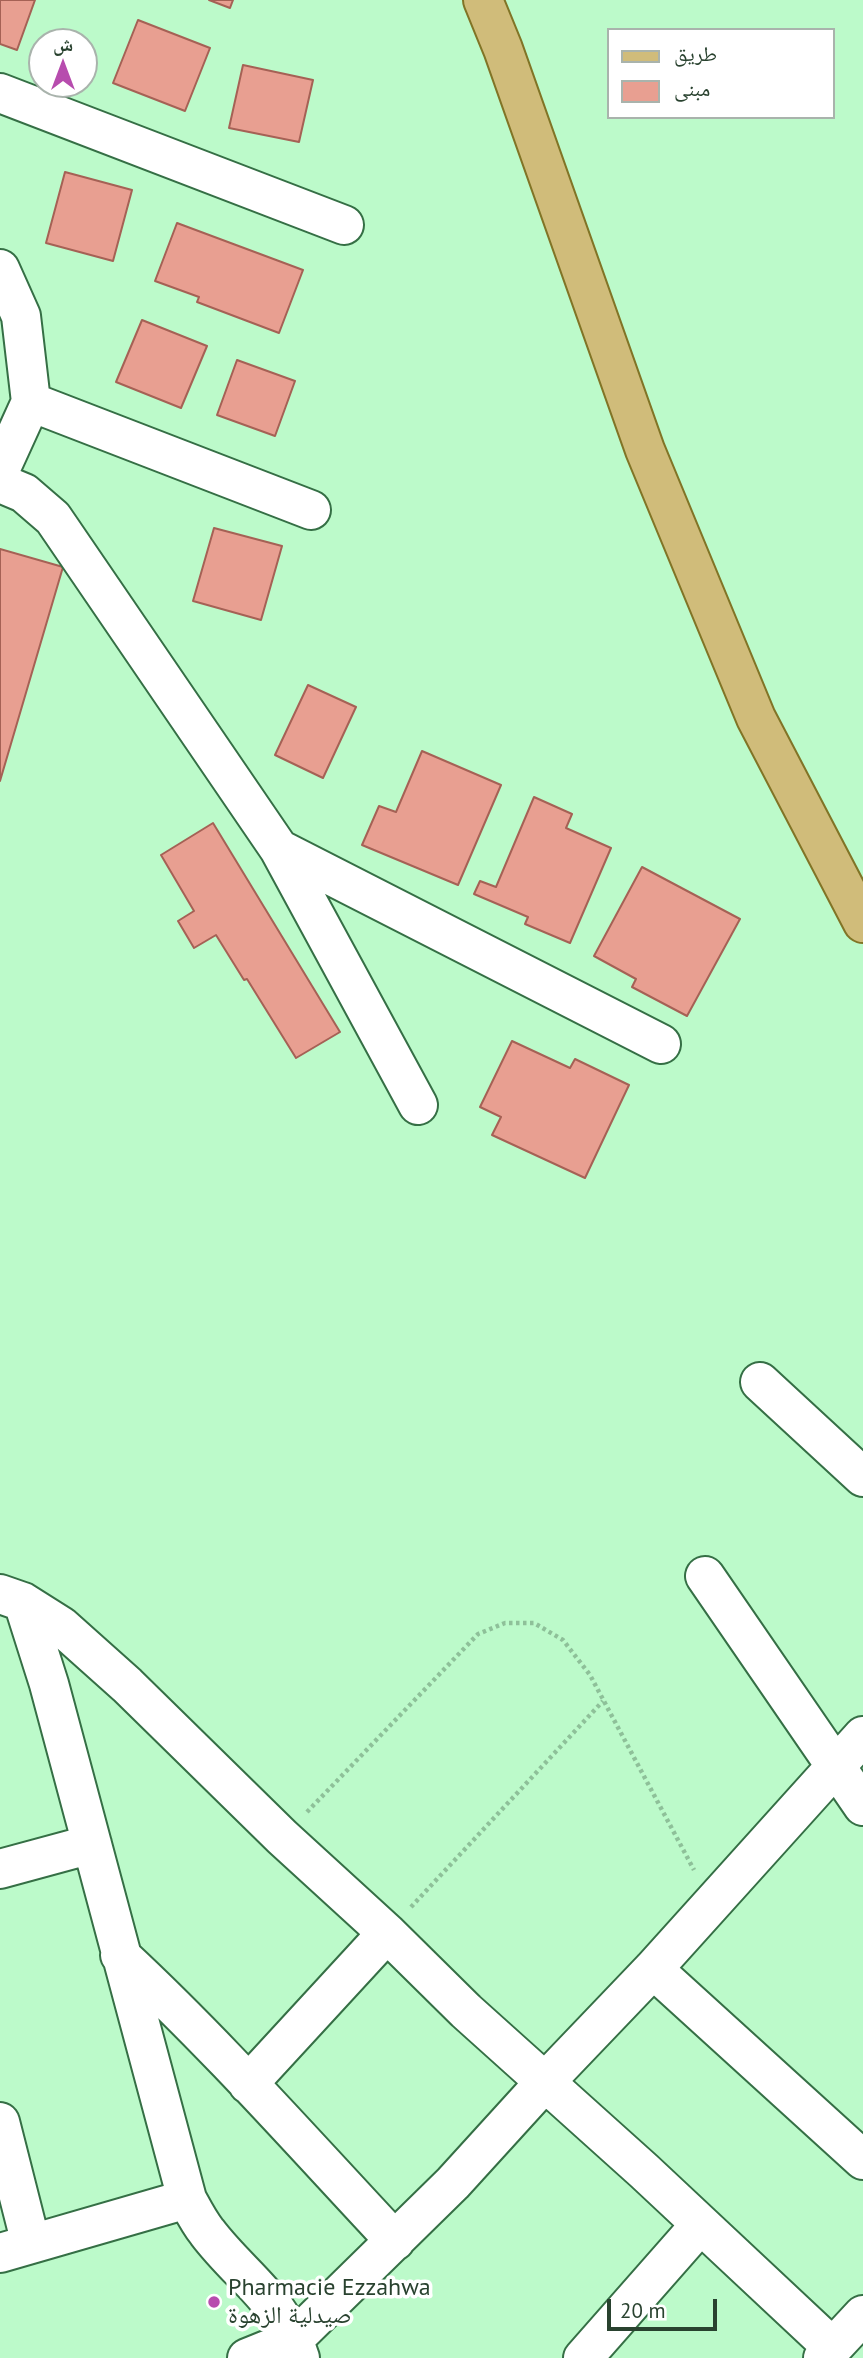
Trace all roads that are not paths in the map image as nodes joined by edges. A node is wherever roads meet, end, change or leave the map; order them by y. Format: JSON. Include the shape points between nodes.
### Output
{"nodes":[{"id":1,"x":483,"y":0,"type":"edge"},
{"id":2,"x":0,"y":93,"type":"edge"},
{"id":3,"x":344,"y":225,"type":"dead end"},
{"id":4,"x":0,"y":269,"type":"edge"},
{"id":5,"x":31,"y":402,"type":"junction"},
{"id":6,"x":0,"y":471,"type":"edge"},
{"id":7,"x":0,"y":483,"type":"edge"},
{"id":8,"x":311,"y":510,"type":"dead end"},
{"id":9,"x":279,"y":849,"type":"junction"},
{"id":10,"x":863,"y":923,"type":"edge"},
{"id":11,"x":661,"y":1044,"type":"dead end"},
{"id":12,"x":418,"y":1105,"type":"dead end"},
{"id":13,"x":760,"y":1382,"type":"dead end"},
{"id":14,"x":863,"y":1477,"type":"edge"},
{"id":15,"x":705,"y":1576,"type":"dead end"},
{"id":16,"x":11,"y":1598,"type":"edge"},
{"id":17,"x":863,"y":1736,"type":"edge"},
{"id":18,"x":836,"y":1765,"type":"junction"},
{"id":19,"x":863,"y":1806,"type":"edge"},
{"id":20,"x":92,"y":1844,"type":"junction"},
{"id":21,"x":0,"y":1868,"type":"edge"},
{"id":22,"x":387,"y":1933,"type":"junction"},
{"id":23,"x":120,"y":1954,"type":"junction"},
{"id":24,"x":653,"y":1969,"type":"junction"},
{"id":25,"x":544,"y":2083,"type":"junction"},
{"id":26,"x":248,"y":2084,"type":"junction"},
{"id":27,"x":0,"y":2122,"type":"edge"},
{"id":28,"x":863,"y":2160,"type":"edge"},
{"id":29,"x":187,"y":2199,"type":"junction"},
{"id":30,"x":700,"y":2225,"type":"junction"},
{"id":31,"x":395,"y":2241,"type":"junction"},
{"id":32,"x":16,"y":2249,"type":"edge"},
{"id":33,"x":863,"y":2315,"type":"edge"},
{"id":34,"x":297,"y":2348,"type":"edge"},
{"id":35,"x":828,"y":2353,"type":"edge"},
{"id":36,"x":247,"y":2358,"type":"edge"},
{"id":37,"x":583,"y":2358,"type":"edge"}],
"edges":[{"from":1,"to":10,"type":"main road","via":[[645,450],[756,718]]},
{"from":2,"to":3,"type":"street"},
{"from":4,"to":5,"type":"street","via":[[21,316]]},
{"from":5,"to":6,"type":"street"},
{"from":5,"to":8,"type":"street"},
{"from":7,"to":9,"type":"street","via":[[24,493],[52,517]]},
{"from":9,"to":11,"type":"street"},
{"from":9,"to":12,"type":"street"},
{"from":13,"to":14,"type":"street"},
{"from":15,"to":18,"type":"street"},
{"from":16,"to":20,"type":"street","via":[[49,1684]]},
{"from":16,"to":22,"type":"street","via":[[61,1626]]},
{"from":17,"to":18,"type":"street"},
{"from":18,"to":19,"type":"street"},
{"from":18,"to":24,"type":"street"},
{"from":20,"to":21,"type":"street"},
{"from":20,"to":23,"type":"street"},
{"from":22,"to":25,"type":"street"},
{"from":22,"to":26,"type":"street"},
{"from":23,"to":26,"type":"street"},
{"from":23,"to":29,"type":"street"},
{"from":24,"to":25,"type":"street"},
{"from":24,"to":28,"type":"street"},
{"from":25,"to":30,"type":"street"},
{"from":25,"to":31,"type":"street"},
{"from":26,"to":31,"type":"street"},
{"from":27,"to":32,"type":"street"},
{"from":29,"to":32,"type":"street"},
{"from":29,"to":34,"type":"street","via":[[206,2231],[280,2313]]},
{"from":30,"to":35,"type":"street"},
{"from":30,"to":37,"type":"street"},
{"from":31,"to":34,"type":"street"},
{"from":33,"to":35,"type":"street"},
{"from":34,"to":36,"type":"street"}]}
